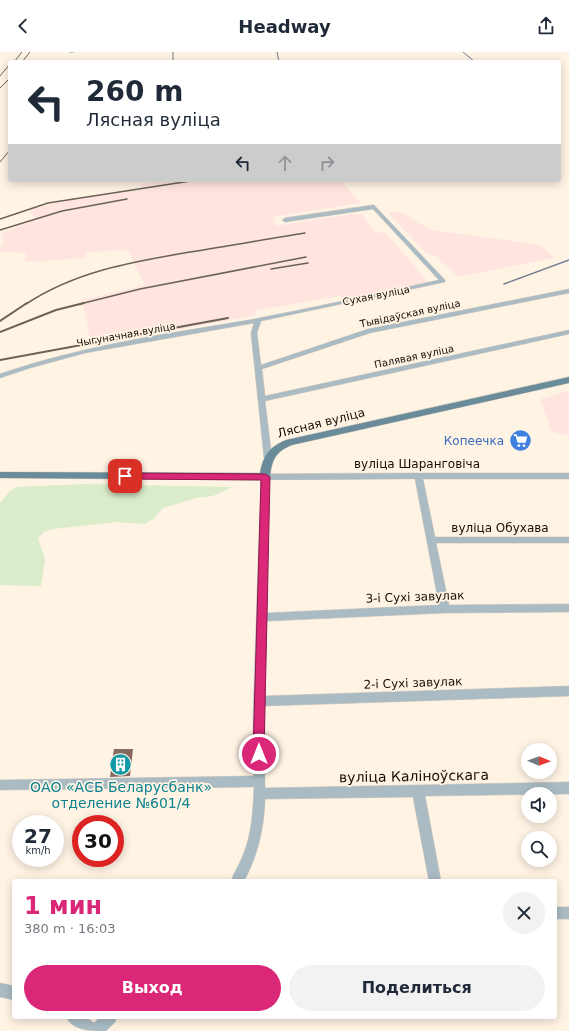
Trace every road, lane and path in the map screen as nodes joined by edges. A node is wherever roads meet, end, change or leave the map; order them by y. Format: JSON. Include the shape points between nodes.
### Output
{"nodes":[{"id":1,"x":285,"y":220,"type":"dead end"},
{"id":2,"x":569,"y":291,"type":"edge"},
{"id":3,"x":258,"y":320,"type":"junction"},
{"id":4,"x":569,"y":332,"type":"edge"},
{"id":5,"x":259,"y":368,"type":"junction"},
{"id":6,"x":0,"y":376,"type":"edge"},
{"id":7,"x":569,"y":380,"type":"edge"},
{"id":8,"x":262,"y":399,"type":"junction"},
{"id":9,"x":268,"y":458,"type":"junction"},
{"id":10,"x":0,"y":475,"type":"edge"},
{"id":11,"x":418,"y":476,"type":"junction"},
{"id":12,"x":569,"y":476,"type":"edge"},
{"id":13,"x":265,"y":477,"type":"junction"},
{"id":14,"x":431,"y":540,"type":"junction"},
{"id":15,"x":569,"y":540,"type":"edge"},
{"id":16,"x":569,"y":608,"type":"edge"},
{"id":17,"x":445,"y":609,"type":"junction"},
{"id":18,"x":263,"y":617,"type":"junction"},
{"id":19,"x":569,"y":691,"type":"edge"},
{"id":20,"x":259,"y":701,"type":"junction"},
{"id":21,"x":258,"y":781,"type":"junction"},
{"id":22,"x":0,"y":785,"type":"edge"},
{"id":23,"x":569,"y":788,"type":"edge"},
{"id":24,"x":418,"y":791,"type":"junction"},
{"id":25,"x":259,"y":794,"type":"junction"},
{"id":26,"x":238,"y":879,"type":"edge"},
{"id":27,"x":435,"y":879,"type":"edge"},
{"id":28,"x":569,"y":913,"type":"edge"},
{"id":29,"x":557,"y":914,"type":"edge"},
{"id":30,"x":0,"y":990,"type":"edge"},
{"id":31,"x":12,"y":993,"type":"edge"},
{"id":32,"x":76,"y":1019,"type":"edge"},
{"id":33,"x":108,"y":1019,"type":"edge"},
{"id":34,"x":92,"y":1031,"type":"edge"},
{"id":35,"x":96,"y":1031,"type":"edge"}],
"edges":[{"from":1,"to":3,"type":"street","name":"Сухая вуліца","via":[[374,207],[443,281]]},
{"from":2,"to":5,"type":"street","name":"Тывідаўская вуліца","via":[[368,331]]},
{"from":3,"to":5,"type":"street","via":[[254,333]]},
{"from":3,"to":6,"type":"street","name":"Чыгуначная вуліца","via":[[86,351],[34,363]]},
{"from":4,"to":8,"type":"street","name":"Палявая вуліца"},
{"from":5,"to":8,"type":"street"},
{"from":7,"to":9,"type":"main road","name":"Лясная вуліца","via":[[289,442],[273,449]]},
{"from":8,"to":9,"type":"street"},
{"from":9,"to":13,"type":"main road"},
{"from":10,"to":13,"type":"main road"},
{"from":11,"to":12,"type":"street","name":"вуліца Шаранговіча"},
{"from":11,"to":13,"type":"street","name":"вуліца Шаранговіча"},
{"from":11,"to":14,"type":"street"},
{"from":13,"to":18,"type":"street"},
{"from":14,"to":15,"type":"street","name":"вуліца Обухава"},
{"from":14,"to":17,"type":"street"},
{"from":16,"to":17,"type":"street","name":"3-і Сухі завулак"},
{"from":17,"to":18,"type":"street","name":"3-і Сухі завулак"},
{"from":18,"to":20,"type":"street"},
{"from":19,"to":20,"type":"street","name":"2-і Сухі завулак"},
{"from":20,"to":21,"type":"street"},
{"from":21,"to":22,"type":"street"},
{"from":21,"to":25,"type":"street"},
{"from":23,"to":24,"type":"street","name":"вуліца Каліноўскага"},
{"from":24,"to":25,"type":"street","name":"вуліца Каліноўскага"},
{"from":24,"to":27,"type":"street"},
{"from":25,"to":26,"type":"street","via":[[255,836],[248,861]]},
{"from":28,"to":29,"type":"street"},
{"from":30,"to":31,"type":"street"},
{"from":32,"to":34,"type":"street"},
{"from":33,"to":35,"type":"street"}]}
